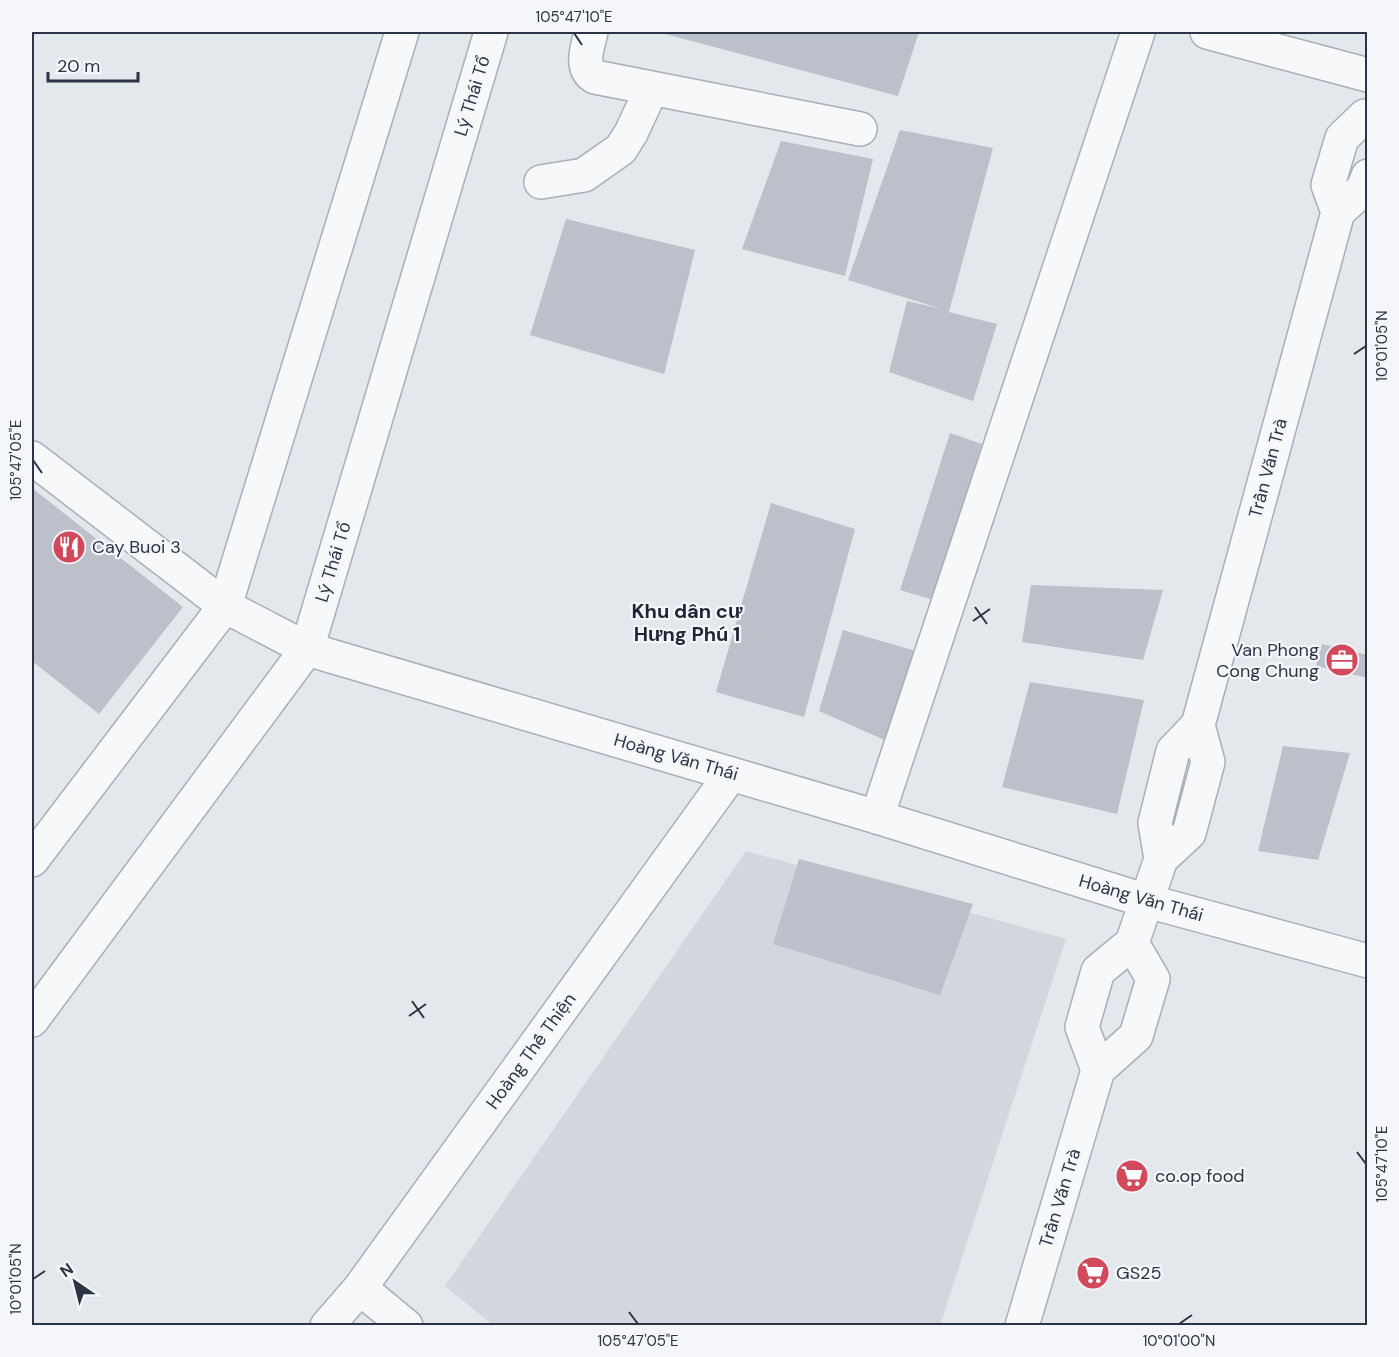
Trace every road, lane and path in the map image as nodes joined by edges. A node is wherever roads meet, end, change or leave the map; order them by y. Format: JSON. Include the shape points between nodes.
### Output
{"nodes":[{"id":1,"x":402,"y":32,"type":"edge"},
{"id":2,"x":491,"y":32,"type":"edge"},
{"id":3,"x":591,"y":32,"type":"edge"},
{"id":4,"x":1138,"y":32,"type":"edge"},
{"id":5,"x":1207,"y":32,"type":"edge"},
{"id":6,"x":1368,"y":75,"type":"edge"},
{"id":7,"x":652,"y":88,"type":"junction"},
{"id":8,"x":1367,"y":115,"type":"edge"},
{"id":9,"x":860,"y":129,"type":"dead end"},
{"id":10,"x":1368,"y":176,"type":"edge"},
{"id":11,"x":541,"y":182,"type":"dead end"},
{"id":12,"x":1338,"y":212,"type":"junction"},
{"id":13,"x":32,"y":458,"type":"edge"},
{"id":14,"x":225,"y":606,"type":"junction"},
{"id":15,"x":307,"y":648,"type":"junction"},
{"id":16,"x":731,"y":774,"type":"junction"},
{"id":17,"x":877,"y":817,"type":"junction"},
{"id":18,"x":32,"y":860,"type":"edge"},
{"id":19,"x":1147,"y":901,"type":"junction"},
{"id":20,"x":1132,"y":943,"type":"junction"},
{"id":21,"x":1368,"y":961,"type":"edge"},
{"id":22,"x":32,"y":1020,"type":"edge"},
{"id":23,"x":1098,"y":1070,"type":"junction"},
{"id":24,"x":360,"y":1288,"type":"junction"},
{"id":25,"x":327,"y":1326,"type":"edge"},
{"id":26,"x":406,"y":1326,"type":"edge"},
{"id":27,"x":1022,"y":1326,"type":"edge"}],
"edges":[{"from":1,"to":14,"type":"street"},
{"from":2,"to":15,"type":"street","name":"Lý Thái Tổ"},
{"from":3,"to":7,"type":"street","via":[[585,57],[590,74]]},
{"from":4,"to":17,"type":"street"},
{"from":5,"to":6,"type":"street"},
{"from":7,"to":9,"type":"street"},
{"from":7,"to":11,"type":"street","via":[[621,149],[584,175]]},
{"from":8,"to":12,"type":"street","via":[[1342,138],[1328,184]]},
{"from":10,"to":12,"type":"street","via":[[1363,189]]},
{"from":12,"to":19,"type":"street","name":"Trần Văn Trà","via":[[1198,725],[1173,751],[1155,823],[1161,859]]},
{"from":13,"to":14,"type":"street","name":"Hoàng Văn Thái"},
{"from":14,"to":15,"type":"street","name":"Hoàng Văn Thái"},
{"from":14,"to":18,"type":"street"},
{"from":15,"to":16,"type":"street","name":"Hoàng Văn Thái"},
{"from":15,"to":22,"type":"street","name":"Lý Thái Tổ"},
{"from":16,"to":17,"type":"street","name":"Hoàng Văn Thái"},
{"from":16,"to":24,"type":"street","name":"Hoàng Thế Thiện"},
{"from":17,"to":19,"type":"street","name":"Hoàng Văn Thái"},
{"from":19,"to":20,"type":"street"},
{"from":19,"to":21,"type":"street","name":"Hoàng Văn Thái"},
{"from":20,"to":23,"type":"street","via":[[1098,971],[1082,1026]]},
{"from":20,"to":23,"type":"street","via":[[1153,979],[1136,1036]]},
{"from":23,"to":27,"type":"street","name":"Trần Văn Trà"},
{"from":24,"to":25,"type":"street","name":"Hoàng Thế Thiện"},
{"from":24,"to":26,"type":"street"}]}
